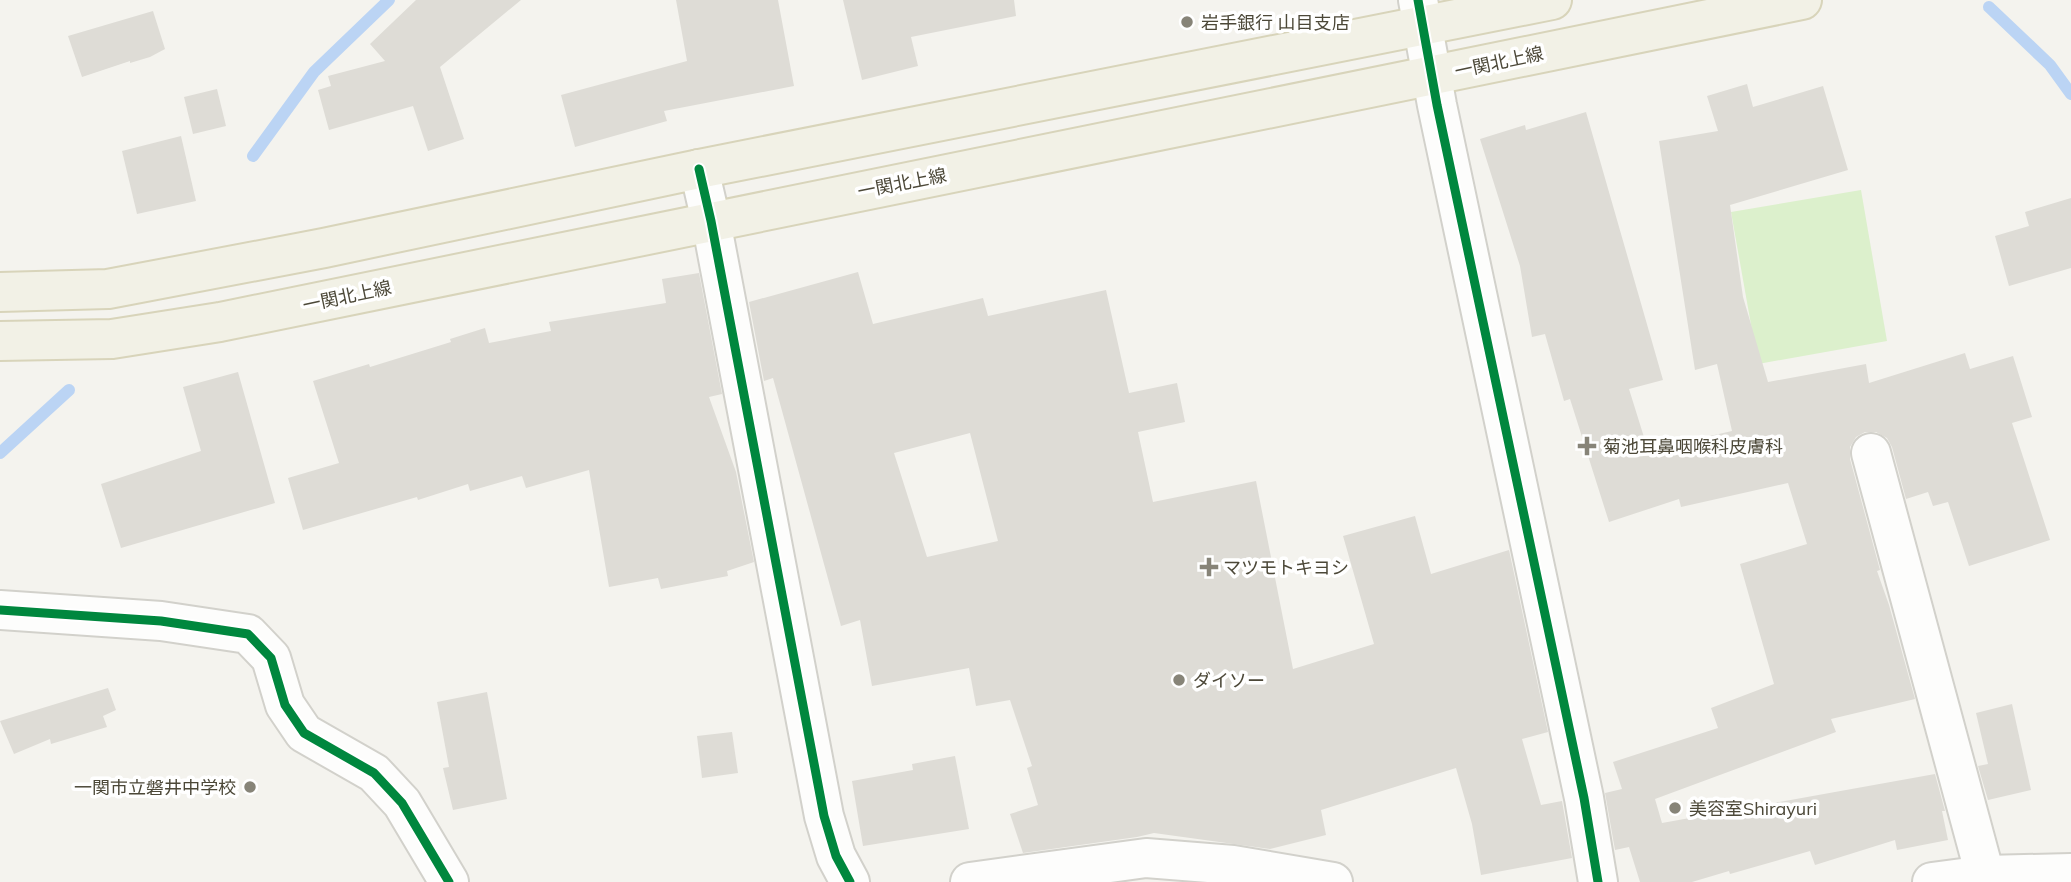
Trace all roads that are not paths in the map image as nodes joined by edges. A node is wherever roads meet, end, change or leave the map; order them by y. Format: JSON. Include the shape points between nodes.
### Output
{"nodes":[{"id":1,"x":1552,"y":0,"type":"edge"},
{"id":2,"x":1802,"y":0,"type":"edge"},
{"id":3,"x":1421,"y":13,"type":"edge"},
{"id":4,"x":1431,"y":76,"type":"junction"},
{"id":5,"x":699,"y":169,"type":"junction"},
{"id":6,"x":711,"y":221,"type":"junction"},
{"id":7,"x":0,"y":292,"type":"edge"},
{"id":8,"x":0,"y":341,"type":"edge"},
{"id":9,"x":1871,"y":453,"type":"dead end"},
{"id":10,"x":0,"y":610,"type":"edge"},
{"id":11,"x":2071,"y":873,"type":"edge"},
{"id":12,"x":1985,"y":875,"type":"junction"},
{"id":13,"x":449,"y":882,"type":"edge"},
{"id":14,"x":850,"y":882,"type":"edge"},
{"id":15,"x":970,"y":882,"type":"edge"},
{"id":16,"x":1333,"y":882,"type":"edge"},
{"id":17,"x":1598,"y":882,"type":"edge"},
{"id":18,"x":1932,"y":882,"type":"edge"}],
"edges":[{"from":1,"to":3,"type":"main road"},
{"from":2,"to":4,"type":"main road","name":"一関北上線"},
{"from":3,"to":4,"type":"street"},
{"from":3,"to":5,"type":"main road"},
{"from":4,"to":6,"type":"main road","name":"一関北上線"},
{"from":4,"to":17,"type":"street"},
{"from":5,"to":6,"type":"street"},
{"from":5,"to":7,"type":"main road","via":[[108,289]]},
{"from":6,"to":8,"type":"main road","name":"一関北上線","via":[[220,322],[112,339]]},
{"from":6,"to":14,"type":"street","via":[[824,816]]},
{"from":9,"to":12,"type":"street"},
{"from":10,"to":13,"type":"street","via":[[161,621],[248,634],[271,658],[285,705],[304,733],[374,773],[402,803]]},
{"from":11,"to":12,"type":"street"},
{"from":12,"to":18,"type":"street"},
{"from":15,"to":16,"type":"street","via":[[1146,858],[1233,865]]}]}
